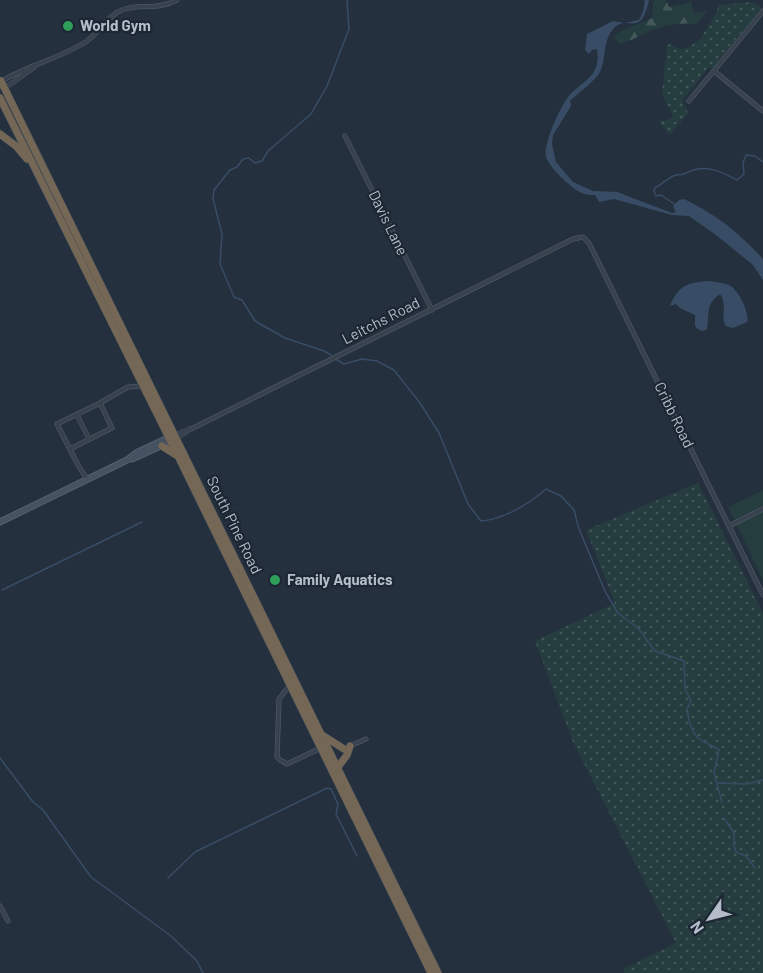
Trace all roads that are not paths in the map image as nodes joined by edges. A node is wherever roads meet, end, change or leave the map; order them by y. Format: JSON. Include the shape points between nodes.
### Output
{"nodes":[{"id":1,"x":177,"y":0,"type":"edge"},
{"id":2,"x":763,"y":11,"type":"edge"},
{"id":3,"x":35,"y":66,"type":"junction"},
{"id":4,"x":714,"y":71,"type":"junction"},
{"id":5,"x":2,"y":86,"type":"edge"},
{"id":6,"x":0,"y":98,"type":"edge"},
{"id":7,"x":689,"y":101,"type":"dead end"},
{"id":8,"x":763,"y":111,"type":"edge"},
{"id":9,"x":0,"y":134,"type":"edge"},
{"id":10,"x":345,"y":136,"type":"dead end"},
{"id":11,"x":33,"y":165,"type":"junction"},
{"id":12,"x":582,"y":237,"type":"joint"},
{"id":13,"x":432,"y":310,"type":"junction"},
{"id":14,"x":143,"y":387,"type":"junction"},
{"id":15,"x":100,"y":403,"type":"junction"},
{"id":16,"x":76,"y":415,"type":"junction"},
{"id":17,"x":173,"y":438,"type":"junction"},
{"id":18,"x":89,"y":440,"type":"junction"},
{"id":19,"x":162,"y":446,"type":"junction"},
{"id":20,"x":70,"y":449,"type":"junction"},
{"id":21,"x":178,"y":456,"type":"junction"},
{"id":22,"x":127,"y":460,"type":"junction"},
{"id":23,"x":87,"y":479,"type":"junction"},
{"id":24,"x":763,"y":508,"type":"edge"},
{"id":25,"x":0,"y":522,"type":"edge"},
{"id":26,"x":729,"y":526,"type":"junction"},
{"id":27,"x":220,"y":535,"type":"junction"},
{"id":28,"x":763,"y":595,"type":"edge"},
{"id":29,"x":252,"y":599,"type":"junction"},
{"id":30,"x":290,"y":686,"type":"junction"},
{"id":31,"x":322,"y":735,"type":"junction"},
{"id":32,"x":366,"y":739,"type":"dead end"},
{"id":33,"x":321,"y":748,"type":"junction"},
{"id":34,"x":337,"y":752,"type":"junction"},
{"id":35,"x":338,"y":767,"type":"junction"},
{"id":36,"x":0,"y":906,"type":"edge"},
{"id":37,"x":8,"y":921,"type":"dead end"},
{"id":38,"x":431,"y":973,"type":"edge"},
{"id":39,"x":438,"y":973,"type":"edge"}],
"edges":[{"from":1,"to":3,"type":"street","via":[[159,7],[121,11],[88,40]]},
{"from":2,"to":4,"type":"street"},
{"from":3,"to":5,"type":"street"},
{"from":3,"to":5,"type":"street"},
{"from":4,"to":7,"type":"street"},
{"from":4,"to":8,"type":"street"},
{"from":5,"to":17,"type":"highway","name":"South Pine Road"},
{"from":6,"to":11,"type":"highway","name":"South Pine Road"},
{"from":9,"to":11,"type":"highway"},
{"from":10,"to":13,"type":"street","name":"Davis Lane"},
{"from":11,"to":14,"type":"highway","name":"South Pine Road"},
{"from":12,"to":13,"type":"street","name":"Leitchs Road"},
{"from":12,"to":26,"type":"street","name":"Cribb Road"},
{"from":13,"to":17,"type":"street","name":"Leitchs Road"},
{"from":14,"to":15,"type":"street","via":[[128,387]]},
{"from":14,"to":17,"type":"highway","name":"South Pine Road"},
{"from":15,"to":16,"type":"street"},
{"from":15,"to":18,"type":"street","via":[[112,428]]},
{"from":16,"to":18,"type":"street"},
{"from":16,"to":20,"type":"street","via":[[57,424]]},
{"from":17,"to":19,"type":"street","name":"Leitchs Road"},
{"from":17,"to":21,"type":"highway","name":"South Pine Road"},
{"from":17,"to":22,"type":"street","name":"Leitchs Road"},
{"from":17,"to":27,"type":"highway","name":"South Pine Road"},
{"from":18,"to":20,"type":"street"},
{"from":19,"to":21,"type":"highway"},
{"from":19,"to":22,"type":"street","name":"Leitchs Road"},
{"from":20,"to":23,"type":"street"},
{"from":21,"to":27,"type":"highway","name":"South Pine Road"},
{"from":22,"to":23,"type":"street","name":"Leitchs Road"},
{"from":23,"to":25,"type":"street","name":"Leitchs Road"},
{"from":24,"to":26,"type":"street"},
{"from":26,"to":28,"type":"street","name":"Cribb Road"},
{"from":27,"to":29,"type":"highway","name":"South Pine Road"},
{"from":29,"to":30,"type":"highway","name":"South Pine Road"},
{"from":29,"to":31,"type":"highway","name":"South Pine Road"},
{"from":30,"to":33,"type":"highway","name":"South Pine Road"},
{"from":30,"to":33,"type":"street","via":[[279,699],[277,757],[287,764]]},
{"from":31,"to":34,"type":"highway"},
{"from":31,"to":34,"type":"highway","name":"South Pine Road"},
{"from":32,"to":34,"type":"street"},
{"from":33,"to":34,"type":"highway","name":"South Pine Road"},
{"from":34,"to":35,"type":"highway","name":"South Pine Road"},
{"from":34,"to":35,"type":"highway","via":[[347,754]]},
{"from":34,"to":38,"type":"highway","name":"South Pine Road"},
{"from":35,"to":39,"type":"highway","name":"South Pine Road"},
{"from":36,"to":37,"type":"street"}]}
